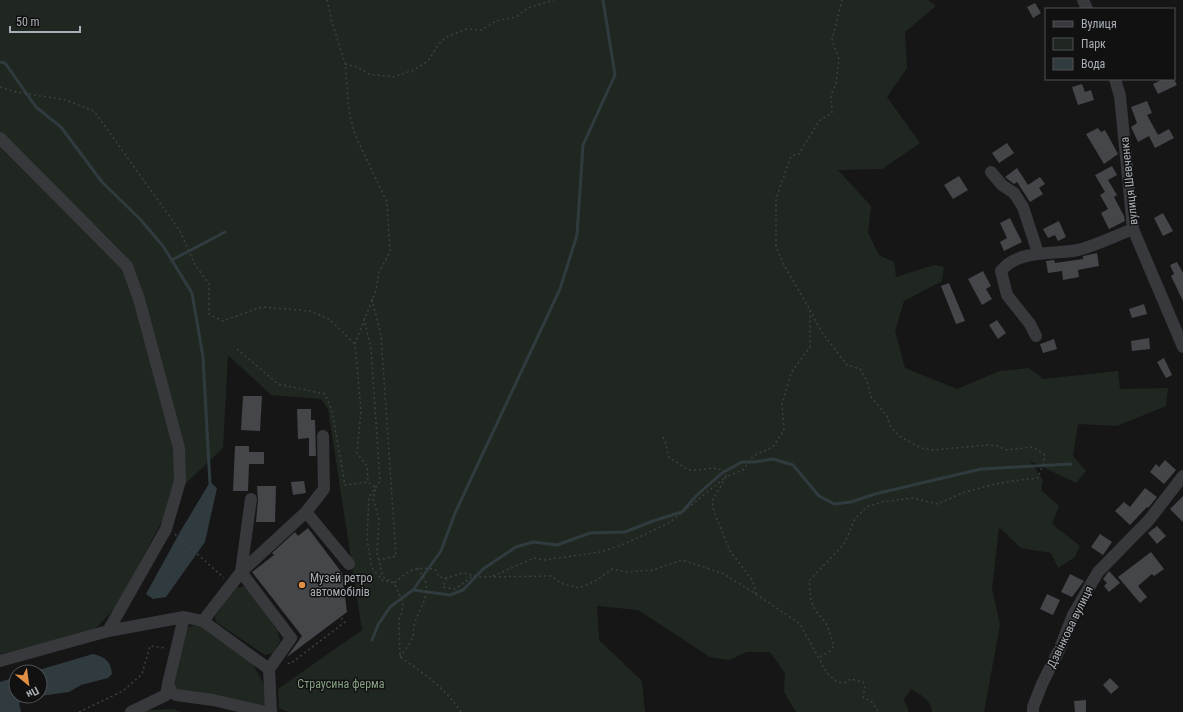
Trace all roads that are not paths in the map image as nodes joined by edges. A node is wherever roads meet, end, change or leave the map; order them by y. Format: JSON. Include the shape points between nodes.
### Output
{"nodes":[{"id":1,"x":1115,"y":80,"type":"edge"},
{"id":2,"x":0,"y":138,"type":"edge"},
{"id":3,"x":991,"y":172,"type":"dead end"},
{"id":4,"x":1133,"y":229,"type":"junction"},
{"id":5,"x":1038,"y":253,"type":"junction"},
{"id":6,"x":1036,"y":336,"type":"dead end"},
{"id":7,"x":1183,"y":347,"type":"edge"},
{"id":8,"x":323,"y":436,"type":"dead end"},
{"id":9,"x":1183,"y":476,"type":"edge"},
{"id":10,"x":251,"y":499,"type":"dead end"},
{"id":11,"x":306,"y":512,"type":"junction"},
{"id":12,"x":349,"y":564,"type":"dead end"},
{"id":13,"x":241,"y":572,"type":"junction"},
{"id":14,"x":184,"y":617,"type":"junction"},
{"id":15,"x":203,"y":621,"type":"junction"},
{"id":16,"x":108,"y":631,"type":"junction"},
{"id":17,"x":0,"y":661,"type":"edge"},
{"id":18,"x":269,"y":669,"type":"junction"},
{"id":19,"x":168,"y":684,"type":"junction"},
{"id":20,"x":131,"y":712,"type":"edge"},
{"id":21,"x":265,"y":712,"type":"edge"},
{"id":22,"x":271,"y":712,"type":"edge"},
{"id":23,"x":1033,"y":712,"type":"edge"}],
"edges":[{"from":1,"to":4,"type":"street","name":"вулиця Шевченка","via":[[1120,96]]},
{"from":2,"to":16,"type":"street","via":[[127,266],[139,299],[179,448],[180,481],[166,529]]},
{"from":3,"to":5,"type":"street","via":[[1002,185],[1014,193],[1023,208]]},
{"from":4,"to":5,"type":"street","via":[[1079,249],[1057,254]]},
{"from":4,"to":7,"type":"street","name":"вулиця Шевченка"},
{"from":5,"to":6,"type":"street","via":[[1007,264],[1001,271],[1007,294]]},
{"from":8,"to":11,"type":"street","via":[[324,489]]},
{"from":9,"to":23,"type":"street","name":"Дзвінкова вулиця","via":[[1149,520],[1098,572],[1073,614],[1042,684]]},
{"from":10,"to":13,"type":"street"},
{"from":11,"to":12,"type":"street"},
{"from":11,"to":13,"type":"street"},
{"from":13,"to":15,"type":"street"},
{"from":13,"to":18,"type":"street","via":[[291,638]]},
{"from":14,"to":15,"type":"street"},
{"from":14,"to":16,"type":"street"},
{"from":14,"to":19,"type":"street"},
{"from":15,"to":18,"type":"street"},
{"from":16,"to":17,"type":"street"},
{"from":18,"to":22,"type":"street"},
{"from":19,"to":20,"type":"street","via":[[166,696]]},
{"from":19,"to":21,"type":"street","via":[[176,695],[213,700]]}]}
